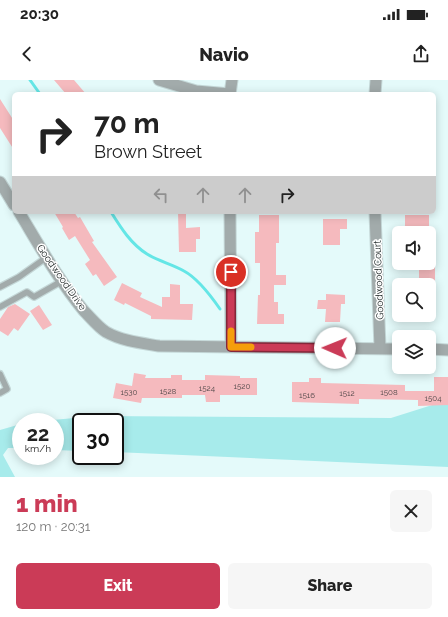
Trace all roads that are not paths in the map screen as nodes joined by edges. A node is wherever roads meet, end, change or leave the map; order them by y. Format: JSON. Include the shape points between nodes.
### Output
{"nodes":[{"id":1,"x":159,"y":80,"type":"edge"},
{"id":2,"x":232,"y":80,"type":"edge"},
{"id":3,"x":376,"y":80,"type":"edge"},
{"id":4,"x":207,"y":92,"type":"edge"},
{"id":5,"x":230,"y":92,"type":"edge"},
{"id":6,"x":375,"y":92,"type":"edge"},
{"id":7,"x":0,"y":182,"type":"edge"},
{"id":8,"x":12,"y":202,"type":"edge"},
{"id":9,"x":20,"y":214,"type":"edge"},
{"id":10,"x":230,"y":214,"type":"edge"},
{"id":11,"x":376,"y":214,"type":"edge"},
{"id":12,"x":47,"y":257,"type":"junction"},
{"id":13,"x":62,"y":281,"type":"junction"},
{"id":14,"x":0,"y":287,"type":"edge"},
{"id":15,"x":0,"y":307,"type":"edge"},
{"id":16,"x":231,"y":347,"type":"junction"},
{"id":17,"x":380,"y":348,"type":"junction"},
{"id":18,"x":392,"y":349,"type":"edge"},
{"id":19,"x":436,"y":349,"type":"edge"},
{"id":20,"x":448,"y":350,"type":"edge"},
{"id":21,"x":0,"y":374,"type":"edge"},
{"id":22,"x":0,"y":393,"type":"edge"}],
"edges":[{"from":1,"to":4,"type":"street"},
{"from":2,"to":5,"type":"street"},
{"from":3,"to":6,"type":"street"},
{"from":7,"to":8,"type":"street"},
{"from":9,"to":12,"type":"street","name":"Goodwood Drive"},
{"from":10,"to":16,"type":"street"},
{"from":11,"to":17,"type":"street","name":"Goodwood Court"},
{"from":12,"to":13,"type":"street","name":"Goodwood Drive"},
{"from":12,"to":14,"type":"lane"},
{"from":13,"to":15,"type":"lane","via":[[34,297],[27,292]]},
{"from":13,"to":16,"type":"street","name":"Goodwood Drive","via":[[92,319],[106,332],[125,340],[159,346]]},
{"from":16,"to":17,"type":"street","name":"Goodwood Drive"},
{"from":17,"to":18,"type":"street","name":"Goodwood Drive"},
{"from":19,"to":20,"type":"street"},
{"from":21,"to":22,"type":"lane","via":[[7,389]]}]}
